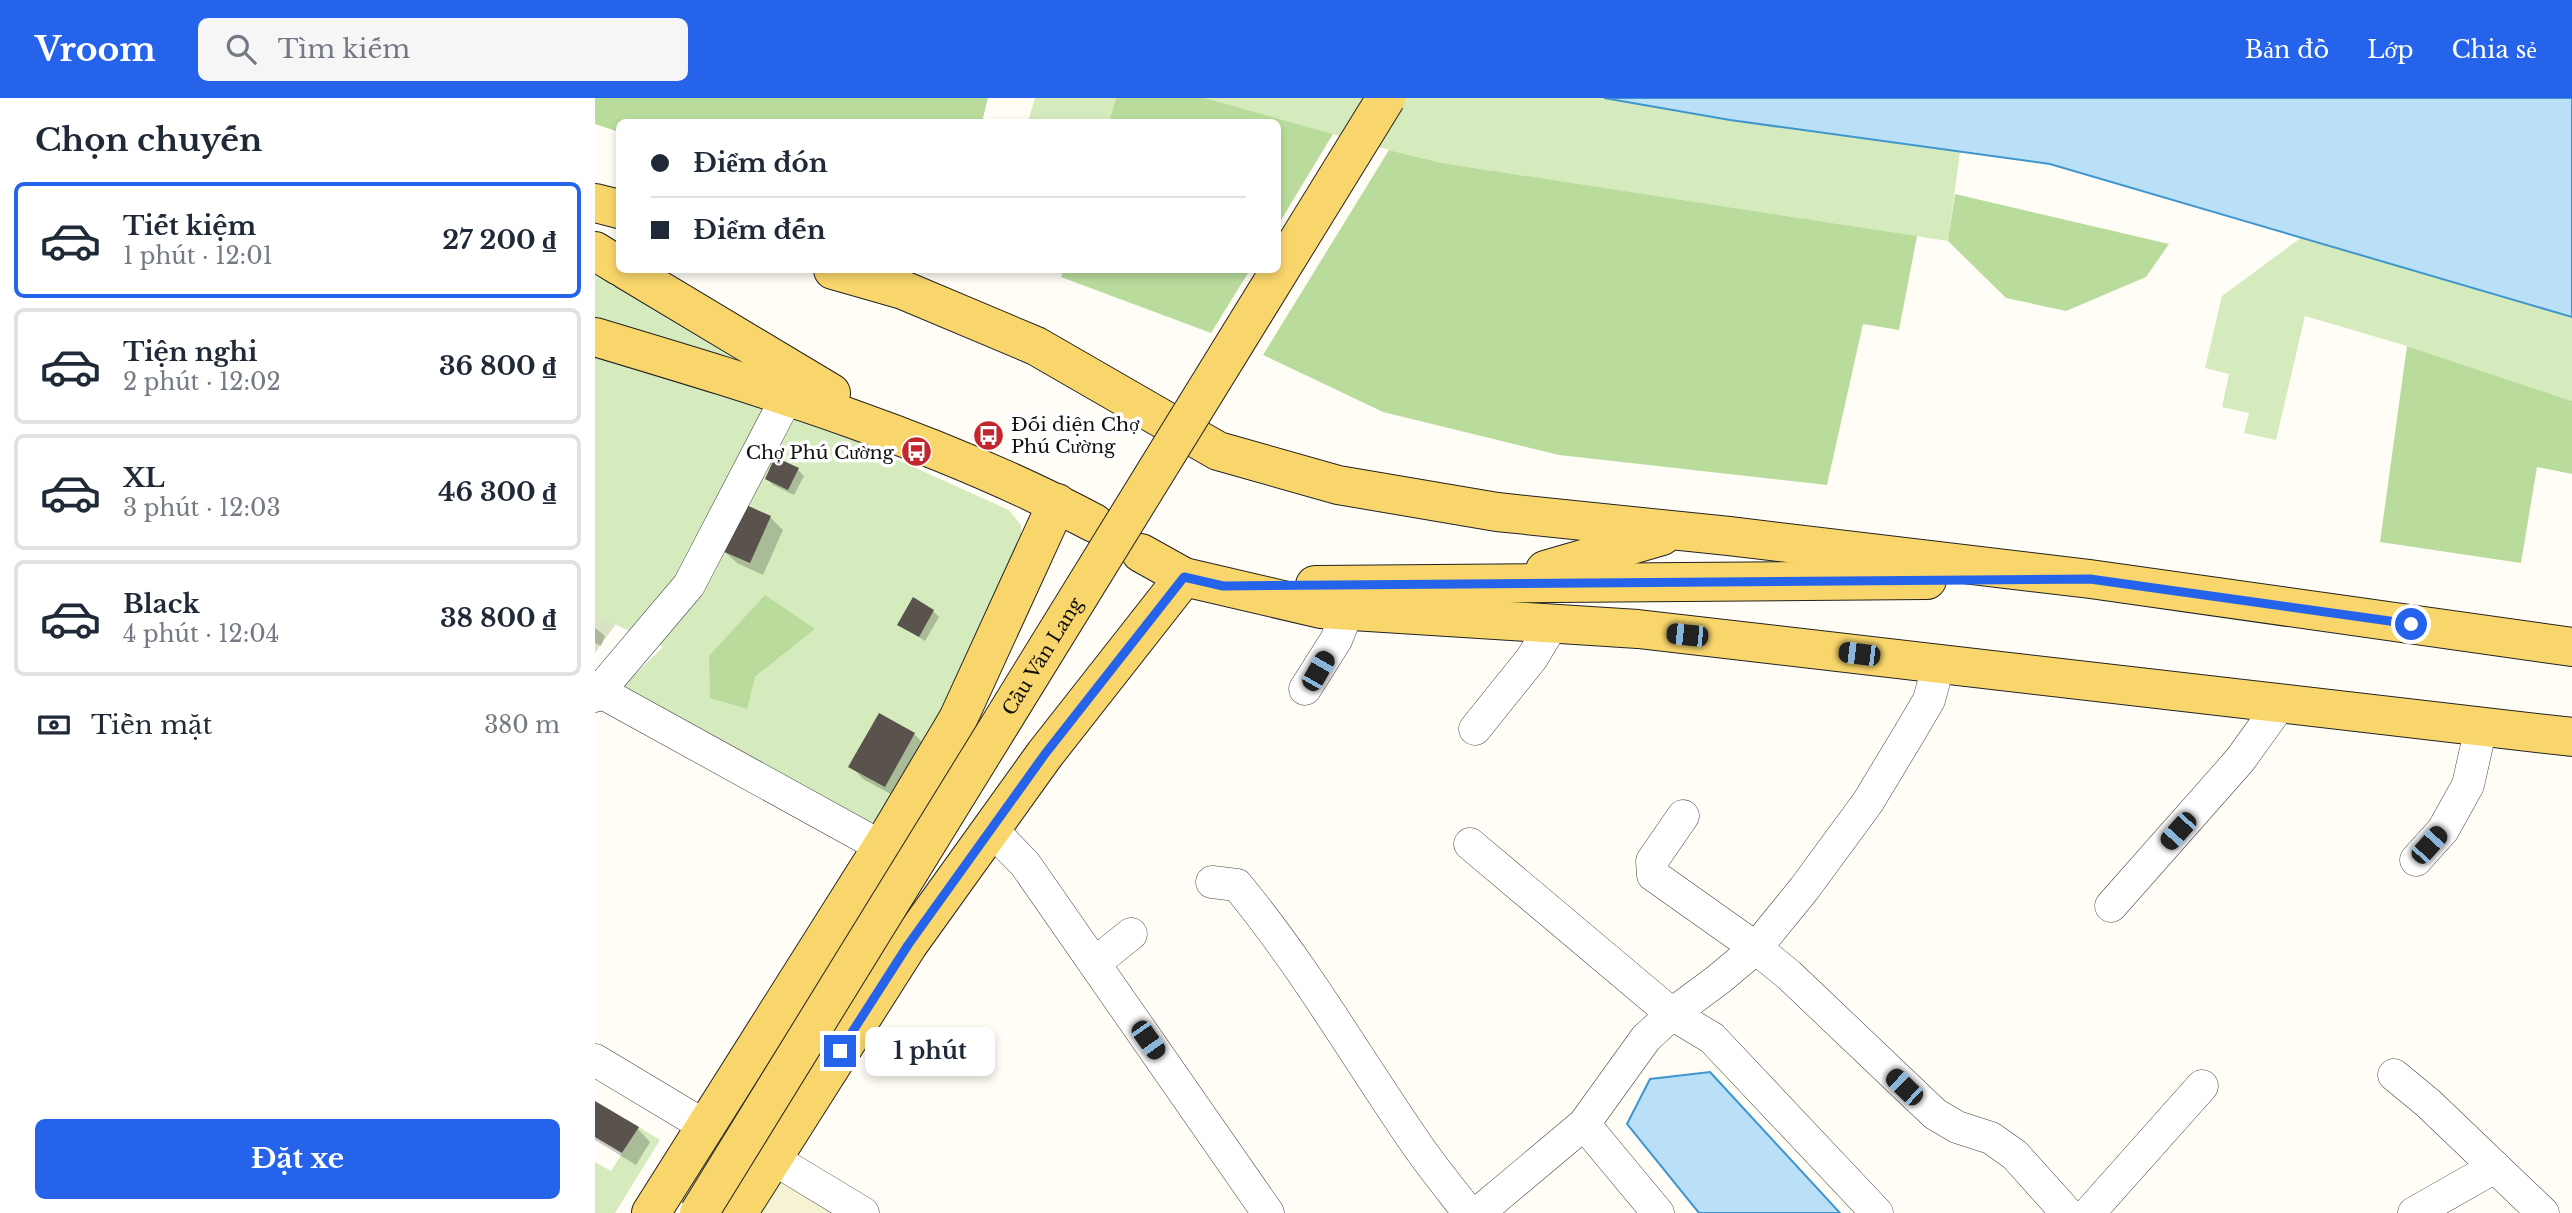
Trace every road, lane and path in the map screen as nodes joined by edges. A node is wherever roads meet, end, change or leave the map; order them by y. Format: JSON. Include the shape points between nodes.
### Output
{"nodes":[{"id":1,"x":1386,"y":98,"type":"edge"},
{"id":2,"x":595,"y":203,"type":"edge"},
{"id":3,"x":616,"y":208,"type":"edge"},
{"id":4,"x":595,"y":251,"type":"edge"},
{"id":5,"x":616,"y":264,"type":"edge"},
{"id":6,"x":1281,"y":268,"type":"edge"},
{"id":7,"x":631,"y":273,"type":"edge"},
{"id":8,"x":844,"y":273,"type":"edge"},
{"id":9,"x":1278,"y":273,"type":"edge"},
{"id":10,"x":595,"y":337,"type":"edge"},
{"id":11,"x":788,"y":395,"type":"junction"},
{"id":12,"x":903,"y":436,"type":"junction"},
{"id":13,"x":1056,"y":503,"type":"junction"},
{"id":14,"x":1094,"y":523,"type":"dead end"},
{"id":15,"x":1681,"y":531,"type":"junction"},
{"id":16,"x":1141,"y":553,"type":"dead end"},
{"id":17,"x":1184,"y":577,"type":"junction"},
{"id":18,"x":2090,"y":579,"type":"junction"},
{"id":19,"x":1499,"y":583,"type":"junction"},
{"id":20,"x":1223,"y":586,"type":"junction"},
{"id":21,"x":1348,"y":610,"type":"junction"},
{"id":22,"x":1553,"y":623,"type":"junction"},
{"id":23,"x":2572,"y":647,"type":"edge"},
{"id":24,"x":1938,"y":663,"type":"junction"},
{"id":25,"x":1305,"y":689,"type":"dead end"},
{"id":26,"x":597,"y":693,"type":"edge"},
{"id":27,"x":2281,"y":703,"type":"junction"},
{"id":28,"x":2481,"y":727,"type":"junction"},
{"id":29,"x":1475,"y":729,"type":"dead end"},
{"id":30,"x":2572,"y":737,"type":"edge"},
{"id":31,"x":1683,"y":816,"type":"dead end"},
{"id":32,"x":991,"y":829,"type":"junction"},
{"id":33,"x":1470,"y":844,"type":"dead end"},
{"id":34,"x":881,"y":847,"type":"junction"},
{"id":35,"x":2416,"y":860,"type":"dead end"},
{"id":36,"x":1212,"y":881,"type":"dead end"},
{"id":37,"x":2111,"y":906,"type":"dead end"},
{"id":38,"x":1131,"y":934,"type":"dead end"},
{"id":39,"x":1756,"y":948,"type":"junction"},
{"id":40,"x":1095,"y":963,"type":"junction"},
{"id":41,"x":1672,"y":1014,"type":"junction"},
{"id":42,"x":595,"y":1060,"type":"edge"},
{"id":43,"x":2394,"y":1075,"type":"dead end"},
{"id":44,"x":2202,"y":1086,"type":"dead end"},
{"id":45,"x":1584,"y":1124,"type":"junction"},
{"id":46,"x":705,"y":1126,"type":"junction"},
{"id":47,"x":772,"y":1158,"type":"junction"},
{"id":48,"x":2495,"y":1167,"type":"junction"},
{"id":49,"x":651,"y":1213,"type":"edge"},
{"id":50,"x":699,"y":1213,"type":"edge"},
{"id":51,"x":739,"y":1213,"type":"edge"},
{"id":52,"x":863,"y":1213,"type":"edge"},
{"id":53,"x":1268,"y":1213,"type":"edge"},
{"id":54,"x":1469,"y":1213,"type":"edge"},
{"id":55,"x":1478,"y":1213,"type":"edge"},
{"id":56,"x":1658,"y":1213,"type":"edge"},
{"id":57,"x":1877,"y":1213,"type":"edge"},
{"id":58,"x":2067,"y":1213,"type":"edge"},
{"id":59,"x":2089,"y":1213,"type":"edge"},
{"id":60,"x":2414,"y":1213,"type":"edge"},
{"id":61,"x":2543,"y":1213,"type":"edge"}],
"edges":[{"from":1,"to":6,"type":"main road","name":"Cầu Văn Lang","bridge":true},
{"from":2,"to":3,"type":"main road"},
{"from":4,"to":5,"type":"main road"},
{"from":7,"to":12,"type":"main road"},
{"from":8,"to":15,"type":"main road","via":[[903,290],[1036,346],[1218,451],[1338,485],[1497,512]]},
{"from":9,"to":50,"type":"main road","name":"Cầu Văn Lang","bridge":true},
{"from":10,"to":11,"type":"main road"},
{"from":11,"to":12,"type":"main road"},
{"from":11,"to":26,"type":"street","via":[[689,585]]},
{"from":12,"to":13,"type":"main road"},
{"from":13,"to":14,"type":"main road"},
{"from":13,"to":34,"type":"main road","via":[[958,719]]},
{"from":15,"to":18,"type":"main road"},
{"from":15,"to":19,"type":"main road"},
{"from":16,"to":17,"type":"main road"},
{"from":17,"to":20,"type":"main road"},
{"from":17,"to":32,"type":"main road"},
{"from":18,"to":19,"type":"main road"},
{"from":18,"to":23,"type":"main road"},
{"from":19,"to":20,"type":"main road"},
{"from":20,"to":21,"type":"main road","via":[[1321,609]]},
{"from":21,"to":22,"type":"main road"},
{"from":21,"to":25,"type":"street","via":[[1336,640]]},
{"from":22,"to":24,"type":"main road"},
{"from":22,"to":29,"type":"street","via":[[1532,658]]},
{"from":24,"to":27,"type":"main road"},
{"from":24,"to":39,"type":"street","via":[[1929,700],[1868,802]]},
{"from":26,"to":34,"type":"street"},
{"from":27,"to":28,"type":"main road"},
{"from":27,"to":37,"type":"street","via":[[2240,760]]},
{"from":28,"to":30,"type":"main road"},
{"from":28,"to":35,"type":"street","via":[[2469,785],[2443,830]]},
{"from":31,"to":39,"type":"street","via":[[1653,861],[1653,875]]},
{"from":32,"to":40,"type":"street","via":[[1025,863]]},
{"from":32,"to":47,"type":"main road","via":[[908,945]]},
{"from":33,"to":41,"type":"street"},
{"from":34,"to":46,"type":"main road"},
{"from":36,"to":54,"type":"street","via":[[1237,885],[1317,994],[1418,1147]]},
{"from":38,"to":40,"type":"street"},
{"from":39,"to":41,"type":"street"},
{"from":39,"to":58,"type":"street","via":[[1935,1114],[1957,1128],[1991,1138],[2015,1155]]},
{"from":40,"to":53,"type":"street"},
{"from":41,"to":45,"type":"street","via":[[1646,1038]]},
{"from":41,"to":57,"type":"street","via":[[1712,1038]]},
{"from":42,"to":46,"type":"street"},
{"from":43,"to":48,"type":"street"},
{"from":44,"to":59,"type":"street"},
{"from":45,"to":55,"type":"street"},
{"from":45,"to":56,"type":"street"},
{"from":46,"to":49,"type":"main road"},
{"from":47,"to":51,"type":"main road"},
{"from":47,"to":52,"type":"street"},
{"from":48,"to":60,"type":"street"},
{"from":48,"to":61,"type":"street"}]}
